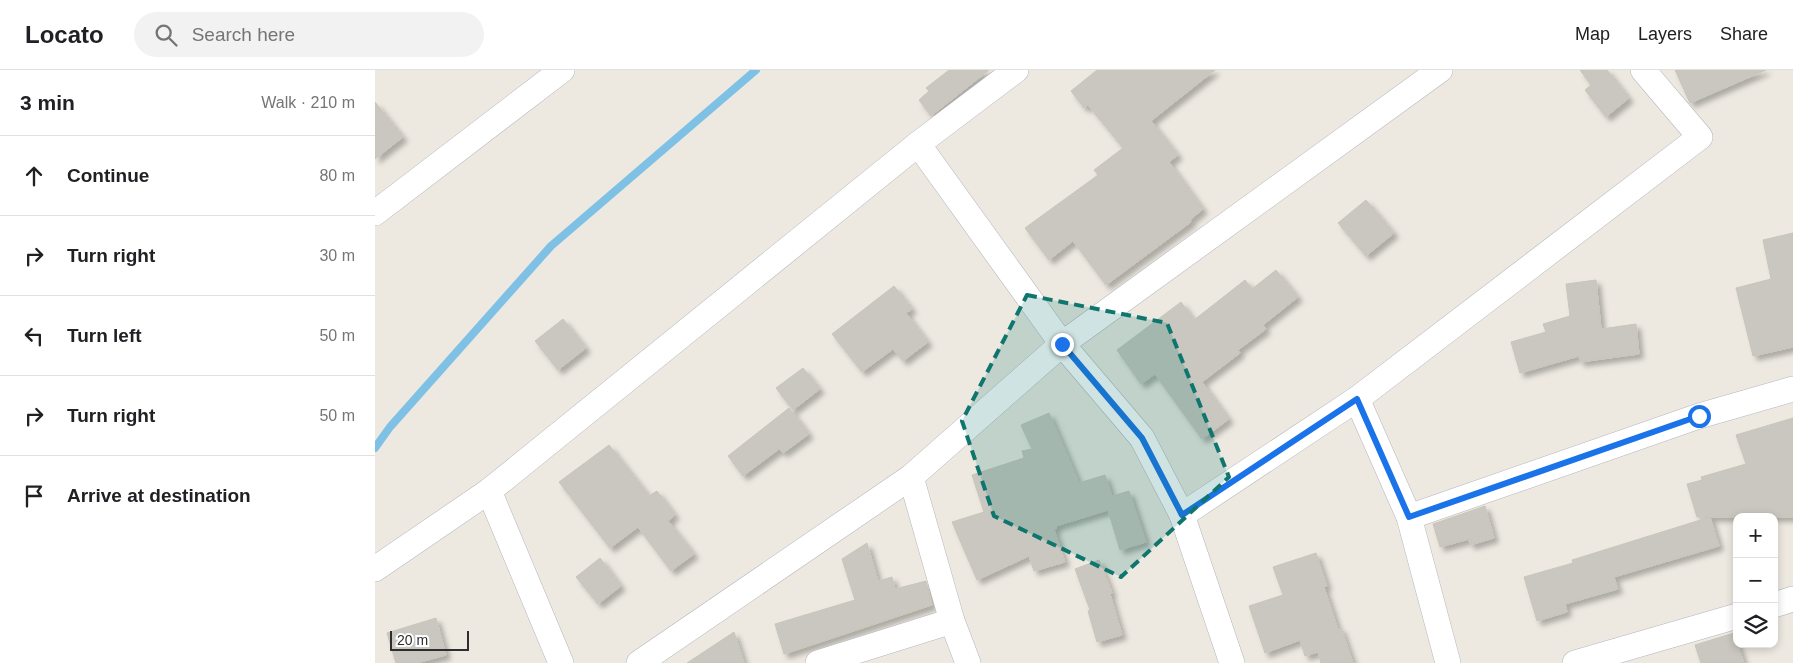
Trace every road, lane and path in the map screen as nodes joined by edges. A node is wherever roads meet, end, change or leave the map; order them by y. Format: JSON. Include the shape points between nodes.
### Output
{"nodes":[{"id":1,"x":562,"y":70,"type":"edge"},
{"id":2,"x":1016,"y":70,"type":"edge"},
{"id":3,"x":1643,"y":70,"type":"edge"},
{"id":4,"x":1426,"y":73,"type":"edge"},
{"id":5,"x":918,"y":144,"type":"junction"},
{"id":6,"x":375,"y":213,"type":"edge"},
{"id":7,"x":1062,"y":344,"type":"junction"},
{"id":8,"x":1793,"y":389,"type":"edge"},
{"id":9,"x":1357,"y":399,"type":"junction"},
{"id":10,"x":911,"y":477,"type":"junction"},
{"id":11,"x":489,"y":490,"type":"junction"},
{"id":12,"x":1182,"y":515,"type":"junction"},
{"id":13,"x":1409,"y":517,"type":"junction"},
{"id":14,"x":375,"y":569,"type":"edge"},
{"id":15,"x":1793,"y":599,"type":"edge"},
{"id":16,"x":1778,"y":604,"type":"edge"},
{"id":17,"x":1733,"y":617,"type":"edge"},
{"id":18,"x":952,"y":621,"type":"junction"},
{"id":19,"x":561,"y":663,"type":"edge"},
{"id":20,"x":639,"y":663,"type":"edge"},
{"id":21,"x":818,"y":663,"type":"edge"},
{"id":22,"x":968,"y":663,"type":"edge"},
{"id":23,"x":1232,"y":663,"type":"edge"},
{"id":24,"x":1448,"y":663,"type":"edge"},
{"id":25,"x":1575,"y":663,"type":"edge"}],
"edges":[{"from":1,"to":6,"type":"street"},
{"from":2,"to":5,"type":"street"},
{"from":3,"to":9,"type":"street","via":[[1700,137]]},
{"from":4,"to":7,"type":"street"},
{"from":5,"to":7,"type":"street"},
{"from":5,"to":11,"type":"street"},
{"from":7,"to":10,"type":"street"},
{"from":7,"to":12,"type":"street","via":[[1142,438]]},
{"from":8,"to":13,"type":"street","via":[[1699,416]]},
{"from":9,"to":12,"type":"street"},
{"from":9,"to":13,"type":"street"},
{"from":10,"to":18,"type":"street"},
{"from":10,"to":20,"type":"street"},
{"from":11,"to":14,"type":"street"},
{"from":11,"to":19,"type":"street"},
{"from":12,"to":23,"type":"street"},
{"from":13,"to":24,"type":"street"},
{"from":15,"to":16,"type":"street"},
{"from":17,"to":25,"type":"street"},
{"from":18,"to":21,"type":"street"},
{"from":18,"to":22,"type":"street"}]}
